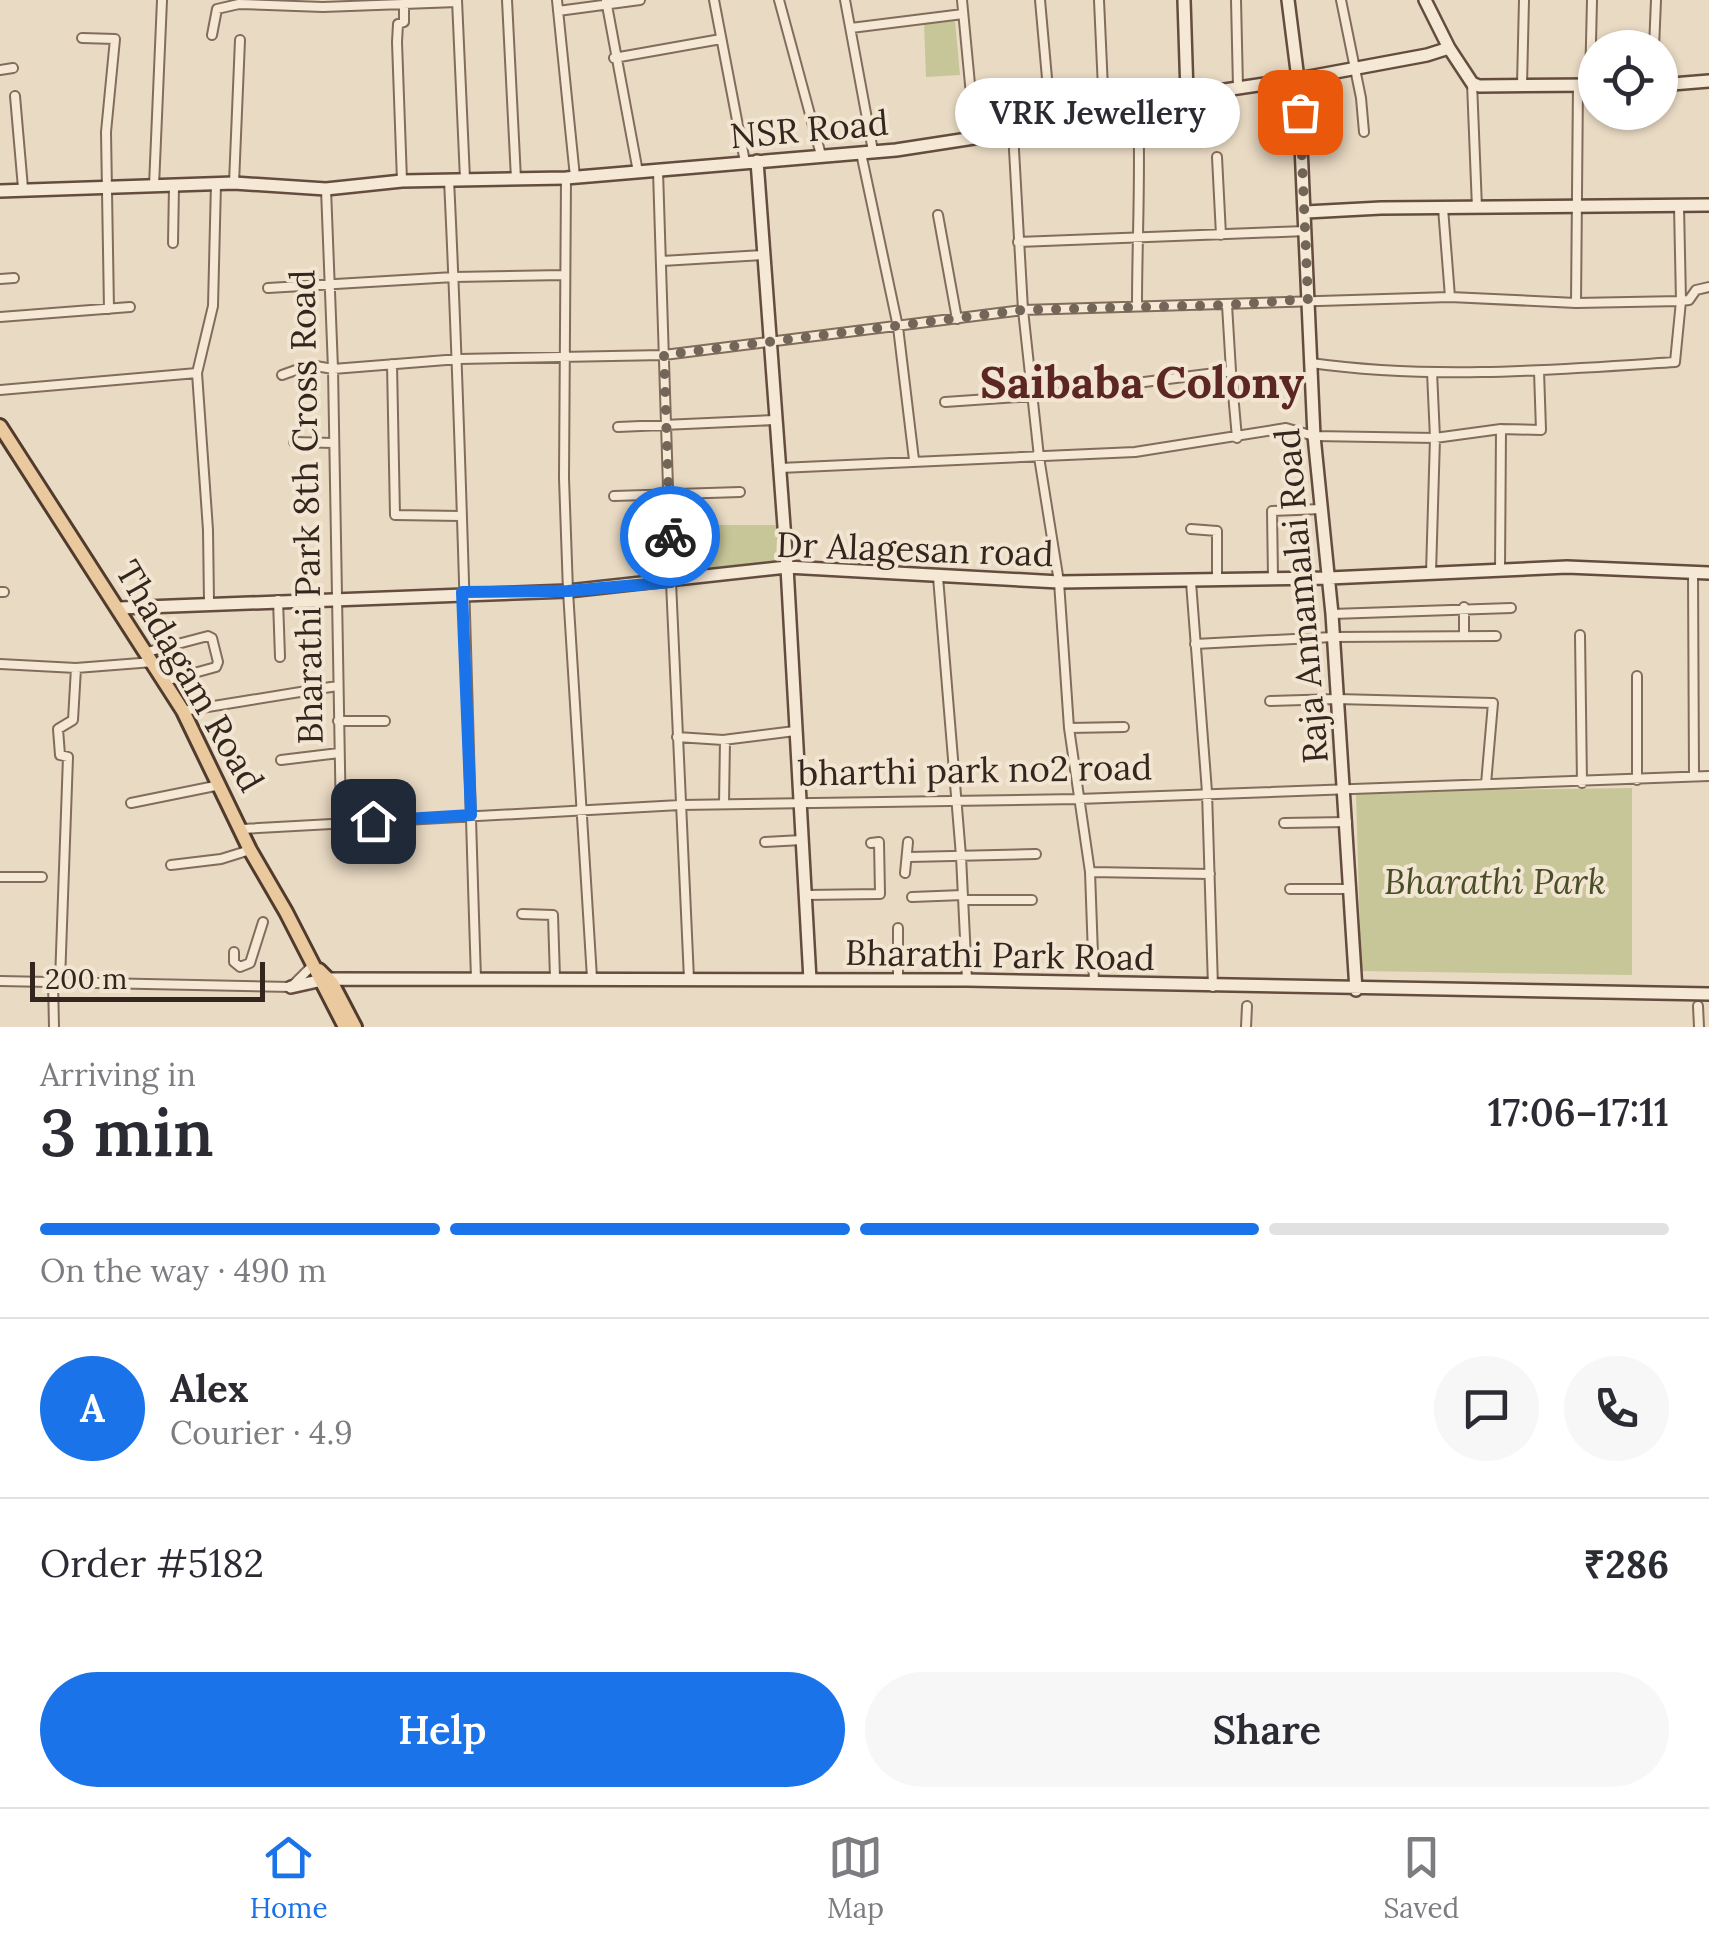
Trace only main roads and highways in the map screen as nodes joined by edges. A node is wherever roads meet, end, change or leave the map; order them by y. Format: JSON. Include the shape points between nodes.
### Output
{"nodes":[{"id":1,"x":0,"y":426,"type":"edge"},
{"id":2,"x":324,"y":980,"type":"junction"},
{"id":3,"x":345,"y":1027,"type":"edge"},
{"id":4,"x":355,"y":1027,"type":"edge"}],
"edges":[{"from":1,"to":2,"type":"main road","name":"Thadagam Road","via":[[165,680]]},
{"from":2,"to":3,"type":"main road","name":"Thadagam Road"},
{"from":2,"to":4,"type":"main road","name":"Thadagam Road"}]}
